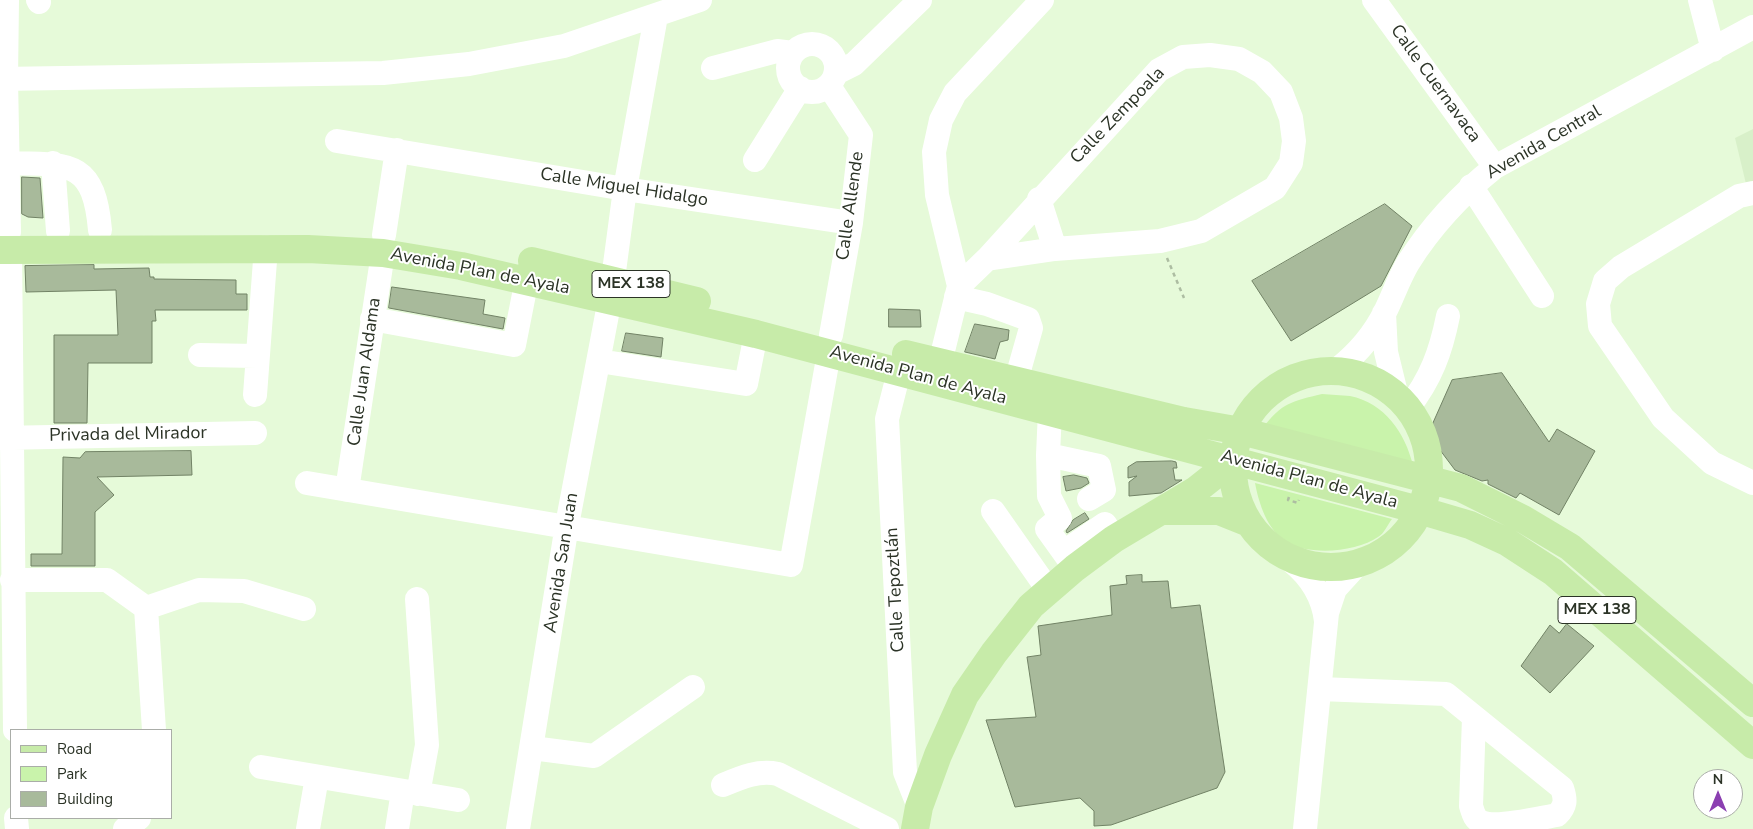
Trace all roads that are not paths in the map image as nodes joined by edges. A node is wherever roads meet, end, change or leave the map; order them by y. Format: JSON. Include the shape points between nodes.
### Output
{"nodes":[{"id":1,"x":7,"y":0,"type":"edge"},
{"id":2,"x":700,"y":0,"type":"edge"},
{"id":3,"x":920,"y":0,"type":"edge"},
{"id":4,"x":1042,"y":0,"type":"edge"},
{"id":5,"x":1374,"y":0,"type":"edge"},
{"id":6,"x":1700,"y":0,"type":"edge"},
{"id":7,"x":656,"y":16,"type":"junction"},
{"id":8,"x":1753,"y":27,"type":"edge"},
{"id":9,"x":1713,"y":50,"type":"junction"},
{"id":10,"x":793,"y":53,"type":"junction"},
{"id":11,"x":713,"y":68,"type":"dead end"},
{"id":12,"x":3,"y":79,"type":"edge"},
{"id":13,"x":832,"y":79,"type":"junction"},
{"id":14,"x":800,"y":88,"type":"junction"},
{"id":15,"x":337,"y":141,"type":"dead end"},
{"id":16,"x":397,"y":150,"type":"junction"},
{"id":17,"x":754,"y":160,"type":"dead end"},
{"id":18,"x":8,"y":163,"type":"junction"},
{"id":19,"x":54,"y":164,"type":"junction"},
{"id":20,"x":1496,"y":167,"type":"junction"},
{"id":21,"x":1471,"y":186,"type":"junction"},
{"id":22,"x":626,"y":189,"type":"junction"},
{"id":23,"x":1753,"y":193,"type":"edge"},
{"id":24,"x":1039,"y":199,"type":"junction"},
{"id":25,"x":851,"y":223,"type":"junction"},
{"id":26,"x":100,"y":230,"type":"junction"},
{"id":27,"x":58,"y":231,"type":"junction"},
{"id":28,"x":5,"y":241,"type":"edge"},
{"id":29,"x":384,"y":244,"type":"junction"},
{"id":30,"x":266,"y":248,"type":"junction"},
{"id":31,"x":1055,"y":249,"type":"junction"},
{"id":32,"x":987,"y":258,"type":"junction"},
{"id":33,"x":527,"y":279,"type":"junction"},
{"id":34,"x":611,"y":289,"type":"junction"},
{"id":35,"x":958,"y":291,"type":"junction"},
{"id":36,"x":1542,"y":296,"type":"dead end"},
{"id":37,"x":1384,"y":313,"type":"junction"},
{"id":38,"x":1448,"y":316,"type":"dead end"},
{"id":39,"x":372,"y":319,"type":"junction"},
{"id":40,"x":756,"y":334,"type":"junction"},
{"id":41,"x":830,"y":344,"type":"junction"},
{"id":42,"x":200,"y":355,"type":"dead end"},
{"id":43,"x":257,"y":356,"type":"junction"},
{"id":44,"x":599,"y":360,"type":"junction"},
{"id":45,"x":940,"y":363,"type":"junction"},
{"id":46,"x":1339,"y":368,"type":"junction"},
{"id":47,"x":899,"y":372,"type":"junction"},
{"id":48,"x":1016,"y":381,"type":"junction"},
{"id":49,"x":1275,"y":388,"type":"junction"},
{"id":50,"x":255,"y":396,"type":"dead end"},
{"id":51,"x":1408,"y":409,"type":"junction"},
{"id":52,"x":1050,"y":411,"type":"junction"},
{"id":53,"x":1184,"y":421,"type":"junction"},
{"id":54,"x":1241,"y":431,"type":"junction"},
{"id":55,"x":255,"y":433,"type":"dead end"},
{"id":56,"x":5,"y":438,"type":"edge"},
{"id":57,"x":1190,"y":448,"type":"junction"},
{"id":58,"x":1048,"y":455,"type":"junction"},
{"id":59,"x":1234,"y":460,"type":"junction"},
{"id":60,"x":1426,"y":477,"type":"junction"},
{"id":61,"x":308,"y":483,"type":"dead end"},
{"id":62,"x":1753,"y":483,"type":"edge"},
{"id":63,"x":1462,"y":488,"type":"junction"},
{"id":64,"x":347,"y":490,"type":"junction"},
{"id":65,"x":1196,"y":490,"type":"junction"},
{"id":66,"x":1089,"y":499,"type":"junction"},
{"id":67,"x":993,"y":510,"type":"dead end"},
{"id":68,"x":1165,"y":510,"type":"junction"},
{"id":69,"x":1419,"y":510,"type":"junction"},
{"id":70,"x":1060,"y":518,"type":"junction"},
{"id":71,"x":1249,"y":523,"type":"junction"},
{"id":72,"x":567,"y":525,"type":"junction"},
{"id":73,"x":1470,"y":525,"type":"junction"},
{"id":74,"x":1110,"y":532,"type":"junction"},
{"id":75,"x":1387,"y":550,"type":"junction"},
{"id":76,"x":1070,"y":560,"type":"junction"},
{"id":77,"x":1291,"y":561,"type":"junction"},
{"id":78,"x":1355,"y":567,"type":"junction"},
{"id":79,"x":12,"y":580,"type":"junction"},
{"id":80,"x":1049,"y":591,"type":"junction"},
{"id":81,"x":417,"y":599,"type":"dead end"},
{"id":82,"x":146,"y":608,"type":"junction"},
{"id":83,"x":304,"y":609,"type":"dead end"},
{"id":84,"x":1326,"y":626,"type":"junction"},
{"id":85,"x":693,"y":687,"type":"dead end"},
{"id":86,"x":1320,"y":688,"type":"junction"},
{"id":87,"x":1753,"y":703,"type":"edge"},
{"id":88,"x":1474,"y":716,"type":"junction"},
{"id":89,"x":15,"y":729,"type":"edge"},
{"id":90,"x":154,"y":729,"type":"edge"},
{"id":91,"x":1753,"y":745,"type":"edge"},
{"id":92,"x":532,"y":748,"type":"junction"},
{"id":93,"x":260,"y":767,"type":"dead end"},
{"id":94,"x":317,"y":777,"type":"junction"},
{"id":95,"x":723,"y":785,"type":"dead end"},
{"id":96,"x":411,"y":793,"type":"junction"},
{"id":97,"x":458,"y":800,"type":"dead end"},
{"id":98,"x":917,"y":818,"type":"edge"},
{"id":99,"x":138,"y":819,"type":"edge"},
{"id":100,"x":125,"y":829,"type":"edge"},
{"id":101,"x":308,"y":829,"type":"edge"},
{"id":102,"x":397,"y":829,"type":"edge"},
{"id":103,"x":518,"y":829,"type":"edge"},
{"id":104,"x":887,"y":829,"type":"edge"},
{"id":105,"x":1305,"y":829,"type":"edge"}],
"edges":[{"from":1,"to":12,"type":"street"},
{"from":2,"to":7,"type":"street"},
{"from":3,"to":13,"type":"street","via":[[854,64]]},
{"from":4,"to":35,"type":"street","via":[[955,93],[941,120],[934,152],[937,195]]},
{"from":5,"to":20,"type":"street","name":"Calle Cuernavaca"},
{"from":6,"to":9,"type":"street"},
{"from":7,"to":12,"type":"street","via":[[564,46],[469,64],[383,73]]},
{"from":7,"to":22,"type":"street","name":"Avenida San Juan"},
{"from":8,"to":9,"type":"street","name":"Avenida Central"},
{"from":9,"to":20,"type":"street","name":"Avenida Central"},
{"from":10,"to":11,"type":"street","via":[[776,51]]},
{"from":10,"to":13,"type":"street","via":[[808,44],[827,48],[833,55]]},
{"from":10,"to":14,"type":"street","via":[[788,62],[788,73]]},
{"from":12,"to":18,"type":"street"},
{"from":13,"to":14,"type":"street","via":[[815,91]]},
{"from":13,"to":25,"type":"street","name":"Calle Allende","via":[[861,135]]},
{"from":14,"to":17,"type":"street"},
{"from":15,"to":16,"type":"street","name":"Calle Miguel Hidalgo"},
{"from":16,"to":22,"type":"street","name":"Calle Miguel Hidalgo"},
{"from":16,"to":29,"type":"street","name":"Calle Juan Aldama"},
{"from":18,"to":19,"type":"street"},
{"from":18,"to":28,"type":"street"},
{"from":19,"to":26,"type":"street","via":[[77,171],[87,182],[94,193]]},
{"from":19,"to":27,"type":"street"},
{"from":20,"to":21,"type":"street","name":"Avenida Central"},
{"from":21,"to":36,"type":"street"},
{"from":21,"to":37,"type":"street","name":"Avenida Central","via":[[1433,225],[1407,265]]},
{"from":22,"to":25,"type":"street","name":"Calle Miguel Hidalgo"},
{"from":22,"to":34,"type":"street","name":"Avenida San Juan"},
{"from":23,"to":62,"type":"street","via":[[1739,196],[1621,267],[1605,281],[1598,304],[1600,326],[1663,418],[1712,463]]},
{"from":24,"to":31,"type":"street"},
{"from":24,"to":31,"type":"street","name":"Calle Zempoala","via":[[1159,70],[1183,57],[1210,55],[1239,59],[1262,72],[1281,92],[1291,118],[1294,141],[1291,164],[1276,188],[1201,231],[1160,240]]},
{"from":24,"to":32,"type":"street","name":"Calle Zempoala"},
{"from":25,"to":41,"type":"street","name":"Calle Allende"},
{"from":26,"to":27,"type":"main road","name":"Avenida Plan de Ayala","number":"MEX 138"},
{"from":26,"to":29,"type":"main road","name":"Avenida Plan de Ayala","number":"MEX 138","via":[[246,229]]},
{"from":27,"to":28,"type":"main road","name":"Avenida Plan de Ayala","number":"MEX 138"},
{"from":28,"to":30,"type":"main road","name":"Avenida Plan de Ayala","number":"MEX 138"},
{"from":28,"to":56,"type":"street"},
{"from":29,"to":30,"type":"main road","name":"Avenida Plan de Ayala","number":"MEX 138"},
{"from":29,"to":33,"type":"main road","name":"Avenida Plan de Ayala","number":"MEX 138"},
{"from":29,"to":34,"type":"main road","name":"Avenida Plan de Ayala","number":"MEX 138","via":[[465,247]]},
{"from":29,"to":39,"type":"street","name":"Calle Juan Aldama"},
{"from":30,"to":43,"type":"street"},
{"from":31,"to":32,"type":"street","name":"Calle Zempoala"},
{"from":32,"to":35,"type":"street","name":"Calle Zempoala"},
{"from":33,"to":34,"type":"main road","name":"Avenida Plan de Ayala","number":"MEX 138"},
{"from":33,"to":39,"type":"street","via":[[514,345]]},
{"from":34,"to":40,"type":"main road","name":"Avenida Plan de Ayala","number":"MEX 138"},
{"from":34,"to":41,"type":"main road","name":"Avenida Plan de Ayala","number":"MEX 138"},
{"from":34,"to":44,"type":"street","name":"Avenida San Juan"},
{"from":35,"to":45,"type":"street"},
{"from":35,"to":48,"type":"street","via":[[1028,319],[1031,328]]},
{"from":37,"to":46,"type":"street","name":"Avenida Central","via":[[1366,343]]},
{"from":37,"to":51,"type":"street","name":"Avenida Central","via":[[1386,352]]},
{"from":38,"to":51,"type":"street","via":[[1436,365]]},
{"from":39,"to":64,"type":"street","name":"Calle Juan Aldama"},
{"from":40,"to":41,"type":"main road","name":"Avenida Plan de Ayala","number":"MEX 138"},
{"from":40,"to":44,"type":"street","via":[[746,384]]},
{"from":41,"to":45,"type":"main road","name":"Avenida Plan de Ayala","number":"MEX 138"},
{"from":41,"to":47,"type":"main road","name":"Avenida Plan de Ayala","number":"MEX 138"},
{"from":41,"to":72,"type":"street","name":"Calle Allende","via":[[791,565]]},
{"from":42,"to":43,"type":"street"},
{"from":43,"to":50,"type":"street"},
{"from":44,"to":72,"type":"street","name":"Avenida San Juan"},
{"from":45,"to":48,"type":"main road","name":"Avenida Plan de Ayala","number":"MEX 138"},
{"from":46,"to":49,"type":"main road","via":[[1316,368],[1294,375]]},
{"from":46,"to":51,"type":"main road","via":[[1370,376]]},
{"from":47,"to":52,"type":"main road","name":"Avenida Plan de Ayala","number":"MEX 138"},
{"from":47,"to":98,"type":"street","name":"Calle Tepoztlán","via":[[887,419],[905,772]]},
{"from":48,"to":53,"type":"main road","name":"Avenida Plan de Ayala","number":"MEX 138"},
{"from":49,"to":53,"type":"main road","via":[[1261,399],[1230,414],[1215,419]]},
{"from":49,"to":54,"type":"main road","via":[[1255,407]]},
{"from":51,"to":60,"type":"main road","via":[[1426,452]]},
{"from":51,"to":63,"type":"main road","via":[[1438,458]]},
{"from":52,"to":57,"type":"main road","name":"Avenida Plan de Ayala","number":"MEX 138"},
{"from":52,"to":58,"type":"street"},
{"from":53,"to":54,"type":"main road","name":"Avenida Plan de Ayala","number":"MEX 138"},
{"from":54,"to":59,"type":"main road"},
{"from":54,"to":60,"type":"main road","name":"Avenida Plan de Ayala","number":"MEX 138"},
{"from":55,"to":56,"type":"street","name":"Privada del Mirador"},
{"from":56,"to":79,"type":"street"},
{"from":57,"to":59,"type":"main road","name":"Avenida Plan de Ayala","number":"MEX 138"},
{"from":57,"to":65,"type":"main road","via":[[1203,467],[1204,476]]},
{"from":58,"to":66,"type":"street","via":[[1099,466],[1104,490]]},
{"from":58,"to":70,"type":"street","via":[[1049,496]]},
{"from":59,"to":65,"type":"main road"},
{"from":59,"to":69,"type":"main road","name":"Avenida Plan de Ayala","number":"MEX 138"},
{"from":59,"to":71,"type":"main road","via":[[1237,491]]},
{"from":60,"to":63,"type":"main road","name":"Avenida Plan de Ayala","number":"MEX 138"},
{"from":60,"to":69,"type":"main road"},
{"from":61,"to":64,"type":"street"},
{"from":63,"to":87,"type":"main road","name":"Avenida Plan de Ayala","number":"MEX 138","via":[[1570,547]]},
{"from":64,"to":72,"type":"street"},
{"from":65,"to":68,"type":"main road"},
{"from":66,"to":70,"type":"street"},
{"from":66,"to":74,"type":"street"},
{"from":67,"to":80,"type":"street"},
{"from":68,"to":71,"type":"main road","via":[[1219,511]]},
{"from":68,"to":74,"type":"main road"},
{"from":69,"to":73,"type":"main road","name":"Avenida Plan de Ayala","number":"MEX 138"},
{"from":69,"to":75,"type":"main road"},
{"from":70,"to":76,"type":"street","via":[[1047,528]]},
{"from":71,"to":77,"type":"main road","via":[[1266,546]]},
{"from":72,"to":92,"type":"street","name":"Avenida San Juan"},
{"from":73,"to":75,"type":"main road","via":[[1427,531]]},
{"from":73,"to":91,"type":"main road","name":"Avenida Plan de Ayala","number":"MEX 138","via":[[1507,542],[1553,572]]},
{"from":74,"to":76,"type":"main road"},
{"from":75,"to":78,"type":"main road","via":[[1372,561]]},
{"from":76,"to":80,"type":"main road"},
{"from":77,"to":78,"type":"main road","via":[[1333,571]]},
{"from":77,"to":84,"type":"street","via":[[1315,587],[1325,612]]},
{"from":78,"to":84,"type":"street","via":[[1335,589]]},
{"from":79,"to":82,"type":"street","via":[[108,580]]},
{"from":79,"to":89,"type":"street"},
{"from":80,"to":98,"type":"main road","via":[[1031,606],[965,696],[938,754]]},
{"from":81,"to":96,"type":"street","via":[[427,745]]},
{"from":82,"to":83,"type":"street","via":[[199,590],[244,591]]},
{"from":82,"to":90,"type":"street"},
{"from":84,"to":86,"type":"street"},
{"from":85,"to":92,"type":"street","via":[[594,756]]},
{"from":86,"to":88,"type":"street","via":[[1446,694]]},
{"from":86,"to":105,"type":"street"},
{"from":88,"to":88,"type":"street","via":[[1562,788],[1566,800],[1563,810],[1557,815],[1494,825],[1475,817],[1470,806]]},
{"from":92,"to":103,"type":"street","name":"Avenida San Juan"},
{"from":93,"to":94,"type":"street"},
{"from":94,"to":96,"type":"street"},
{"from":94,"to":101,"type":"street"},
{"from":95,"to":104,"type":"street","via":[[750,774],[778,774]]},
{"from":96,"to":97,"type":"street"},
{"from":96,"to":102,"type":"street"},
{"from":99,"to":100,"type":"street"}]}
